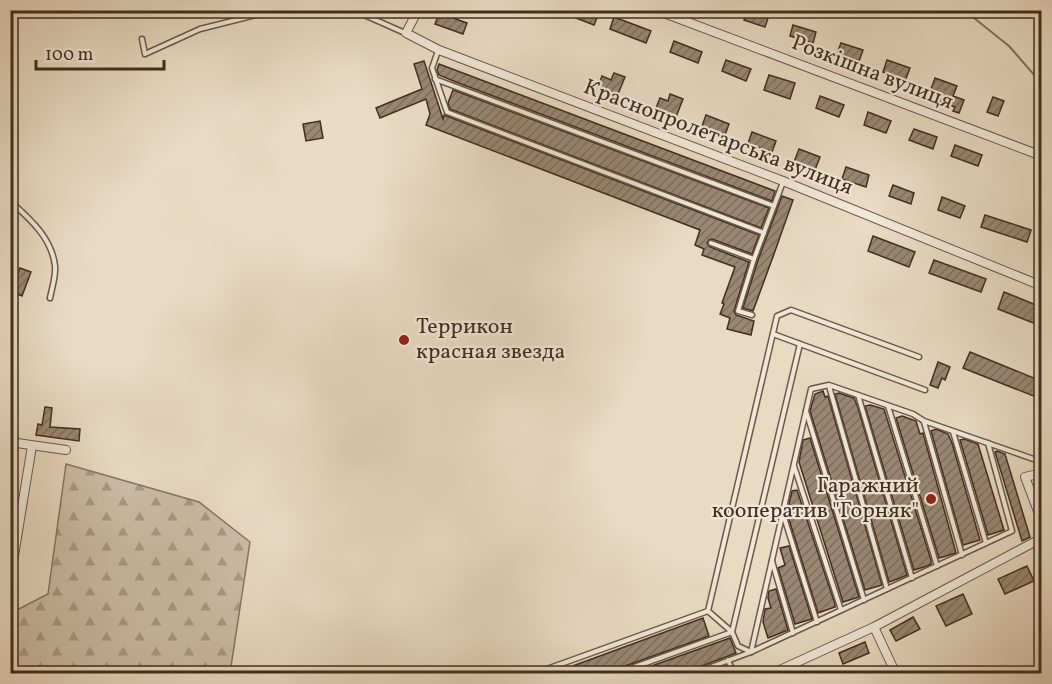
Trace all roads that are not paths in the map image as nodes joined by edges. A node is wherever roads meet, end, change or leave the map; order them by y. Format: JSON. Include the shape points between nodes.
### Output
{"nodes":[{"id":1,"x":276,"y":10,"type":"edge"},
{"id":2,"x":353,"y":10,"type":"edge"},
{"id":3,"x":418,"y":10,"type":"edge"},
{"id":4,"x":656,"y":10,"type":"edge"},
{"id":5,"x":406,"y":33,"type":"junction"},
{"id":6,"x":142,"y":39,"type":"dead end"},
{"id":7,"x":439,"y":50,"type":"junction"},
{"id":8,"x":434,"y":79,"type":"junction"},
{"id":9,"x":1041,"y":156,"type":"edge"},
{"id":10,"x":783,"y":182,"type":"junction"},
{"id":11,"x":10,"y":201,"type":"edge"},
{"id":12,"x":774,"y":206,"type":"junction"},
{"id":13,"x":764,"y":233,"type":"junction"},
{"id":14,"x":711,"y":243,"type":"dead end"},
{"id":15,"x":754,"y":259,"type":"junction"},
{"id":16,"x":1041,"y":286,"type":"edge"},
{"id":17,"x":50,"y":298,"type":"dead end"},
{"id":18,"x":752,"y":315,"type":"dead end"},
{"id":19,"x":773,"y":334,"type":"junction"},
{"id":20,"x":800,"y":344,"type":"junction"},
{"id":21,"x":919,"y":357,"type":"dead end"},
{"id":22,"x":829,"y":386,"type":"junction"},
{"id":23,"x":925,"y":390,"type":"dead end"},
{"id":24,"x":858,"y":395,"type":"junction"},
{"id":25,"x":888,"y":406,"type":"junction"},
{"id":26,"x":806,"y":410,"type":"junction"},
{"id":27,"x":924,"y":421,"type":"junction"},
{"id":28,"x":953,"y":431,"type":"junction"},
{"id":29,"x":10,"y":442,"type":"edge"},
{"id":30,"x":988,"y":443,"type":"junction"},
{"id":31,"x":33,"y":446,"type":"junction"},
{"id":32,"x":66,"y":450,"type":"dead end"},
{"id":33,"x":1041,"y":462,"type":"edge"},
{"id":34,"x":794,"y":464,"type":"junction"},
{"id":35,"x":1041,"y":473,"type":"edge"},
{"id":36,"x":783,"y":513,"type":"junction"},
{"id":37,"x":1041,"y":522,"type":"edge"},
{"id":38,"x":1041,"y":538,"type":"edge"},
{"id":39,"x":986,"y":543,"type":"junction"},
{"id":40,"x":962,"y":555,"type":"junction"},
{"id":41,"x":772,"y":560,"type":"junction"},
{"id":42,"x":937,"y":566,"type":"junction"},
{"id":43,"x":912,"y":578,"type":"junction"},
{"id":44,"x":10,"y":580,"type":"edge"},
{"id":45,"x":887,"y":589,"type":"junction"},
{"id":46,"x":864,"y":600,"type":"junction"},
{"id":47,"x":841,"y":610,"type":"junction"},
{"id":48,"x":708,"y":611,"type":"junction"},
{"id":49,"x":817,"y":622,"type":"junction"},
{"id":50,"x":874,"y":627,"type":"junction"},
{"id":51,"x":732,"y":632,"type":"junction"},
{"id":52,"x":793,"y":633,"type":"junction"},
{"id":53,"x":752,"y":652,"type":"junction"},
{"id":54,"x":728,"y":660,"type":"junction"},
{"id":55,"x":533,"y":674,"type":"edge"},
{"id":56,"x":615,"y":674,"type":"edge"},
{"id":57,"x":692,"y":674,"type":"edge"},
{"id":58,"x":734,"y":674,"type":"edge"},
{"id":59,"x":771,"y":674,"type":"edge"},
{"id":60,"x":896,"y":674,"type":"edge"}],
"edges":[{"from":1,"to":6,"type":"lane","via":[[200,29],[145,54]]},
{"from":2,"to":5,"type":"lane"},
{"from":3,"to":5,"type":"street"},
{"from":4,"to":9,"type":"street","name":"Розкішна вулиця"},
{"from":5,"to":7,"type":"street","name":"Краснопролетарська вулиця"},
{"from":7,"to":8,"type":"lane","via":[[432,68]]},
{"from":7,"to":10,"type":"street","name":"Краснопролетарська вулиця"},
{"from":8,"to":12,"type":"lane"},
{"from":8,"to":13,"type":"lane","via":[[447,112]]},
{"from":10,"to":12,"type":"lane"},
{"from":10,"to":16,"type":"street","name":"Краснопролетарська вулиця"},
{"from":11,"to":17,"type":"lane","via":[[50,246],[55,267]]},
{"from":12,"to":13,"type":"lane"},
{"from":13,"to":15,"type":"lane"},
{"from":14,"to":15,"type":"lane"},
{"from":15,"to":18,"type":"lane","via":[[738,311]]},
{"from":19,"to":20,"type":"lane"},
{"from":19,"to":21,"type":"lane","via":[[777,316],[791,310]]},
{"from":19,"to":48,"type":"lane"},
{"from":20,"to":23,"type":"lane"},
{"from":20,"to":51,"type":"lane"},
{"from":22,"to":24,"type":"lane"},
{"from":22,"to":26,"type":"lane","via":[[811,389]]},
{"from":22,"to":45,"type":"lane"},
{"from":24,"to":25,"type":"lane"},
{"from":24,"to":43,"type":"lane"},
{"from":25,"to":27,"type":"lane"},
{"from":25,"to":42,"type":"lane"},
{"from":26,"to":34,"type":"lane"},
{"from":26,"to":46,"type":"lane"},
{"from":27,"to":28,"type":"lane"},
{"from":27,"to":40,"type":"lane"},
{"from":28,"to":30,"type":"lane"},
{"from":28,"to":39,"type":"lane"},
{"from":29,"to":31,"type":"street"},
{"from":30,"to":33,"type":"lane"},
{"from":30,"to":39,"type":"lane","via":[[1012,531]]},
{"from":31,"to":32,"type":"street"},
{"from":31,"to":44,"type":"street"},
{"from":34,"to":36,"type":"lane"},
{"from":34,"to":47,"type":"lane"},
{"from":35,"to":37,"type":"street","via":[[1025,477]]},
{"from":36,"to":41,"type":"lane"},
{"from":36,"to":49,"type":"lane"},
{"from":38,"to":50,"type":"street"},
{"from":39,"to":40,"type":"lane"},
{"from":40,"to":42,"type":"lane"},
{"from":41,"to":52,"type":"lane"},
{"from":41,"to":53,"type":"lane"},
{"from":42,"to":43,"type":"lane"},
{"from":43,"to":45,"type":"lane"},
{"from":45,"to":46,"type":"lane"},
{"from":46,"to":47,"type":"lane"},
{"from":47,"to":49,"type":"lane"},
{"from":48,"to":51,"type":"lane"},
{"from":48,"to":55,"type":"lane"},
{"from":49,"to":52,"type":"lane"},
{"from":50,"to":59,"type":"street"},
{"from":50,"to":60,"type":"street"},
{"from":51,"to":53,"type":"lane","via":[[738,646]]},
{"from":51,"to":56,"type":"lane"},
{"from":52,"to":53,"type":"lane"},
{"from":53,"to":54,"type":"lane"},
{"from":54,"to":57,"type":"lane"},
{"from":54,"to":58,"type":"lane"}]}
